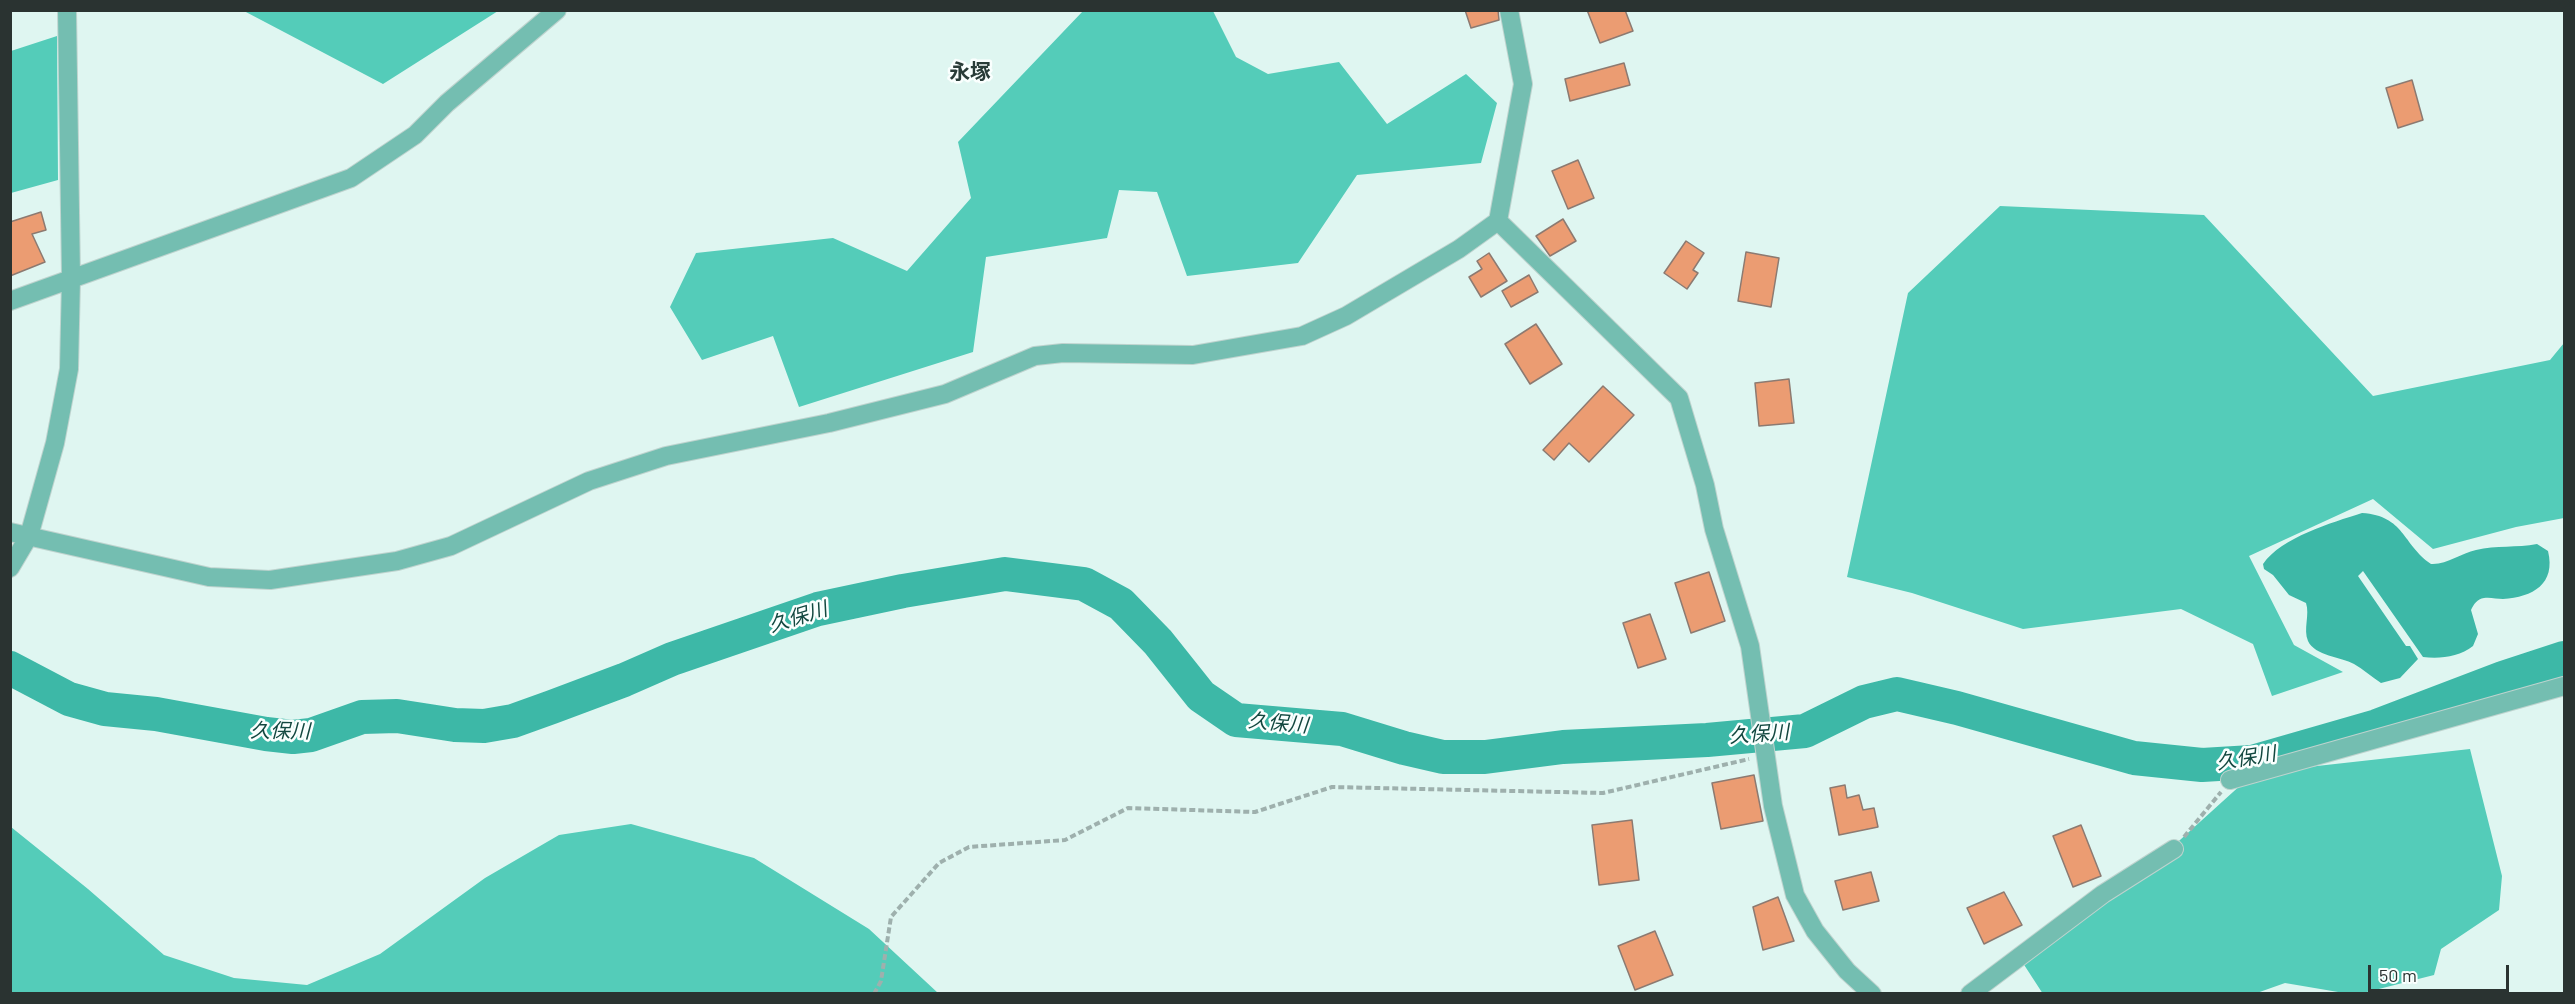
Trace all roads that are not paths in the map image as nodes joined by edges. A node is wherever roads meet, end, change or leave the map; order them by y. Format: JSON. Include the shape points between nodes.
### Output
{"nodes":[{"id":1,"x":67,"y":10,"type":"edge"},
{"id":2,"x":557,"y":10,"type":"edge"},
{"id":3,"x":1511,"y":12,"type":"edge"},
{"id":4,"x":1498,"y":221,"type":"junction"},
{"id":5,"x":71,"y":278,"type":"junction"},
{"id":6,"x":10,"y":301,"type":"edge"},
{"id":7,"x":10,"y":532,"type":"edge"},
{"id":8,"x":29,"y":537,"type":"junction"},
{"id":9,"x":10,"y":568,"type":"edge"},
{"id":10,"x":2565,"y":686,"type":"edge"},
{"id":11,"x":2230,"y":780,"type":"road end"},
{"id":12,"x":2174,"y":849,"type":"road end"},
{"id":13,"x":1872,"y":993,"type":"edge"},
{"id":14,"x":1970,"y":993,"type":"edge"}],
"edges":[{"from":1,"to":5,"type":"street"},
{"from":2,"to":5,"type":"street","via":[[415,135],[351,178]]},
{"from":3,"to":4,"type":"street","via":[[1523,84]]},
{"from":4,"to":8,"type":"street","via":[[1459,249],[1346,316],[1302,336],[1193,356],[1035,356],[945,394],[829,423],[666,456],[589,481],[451,546],[396,561],[270,580],[209,577]]},
{"from":4,"to":13,"type":"street","via":[[1679,398],[1750,646],[1773,806],[1795,895],[1815,931],[1847,971]]},
{"from":5,"to":6,"type":"street"},
{"from":5,"to":8,"type":"street","via":[[69,369],[55,442]]},
{"from":7,"to":8,"type":"street"},
{"from":8,"to":9,"type":"street"},
{"from":10,"to":11,"type":"street"},
{"from":12,"to":14,"type":"street","via":[[2103,894]]}]}
